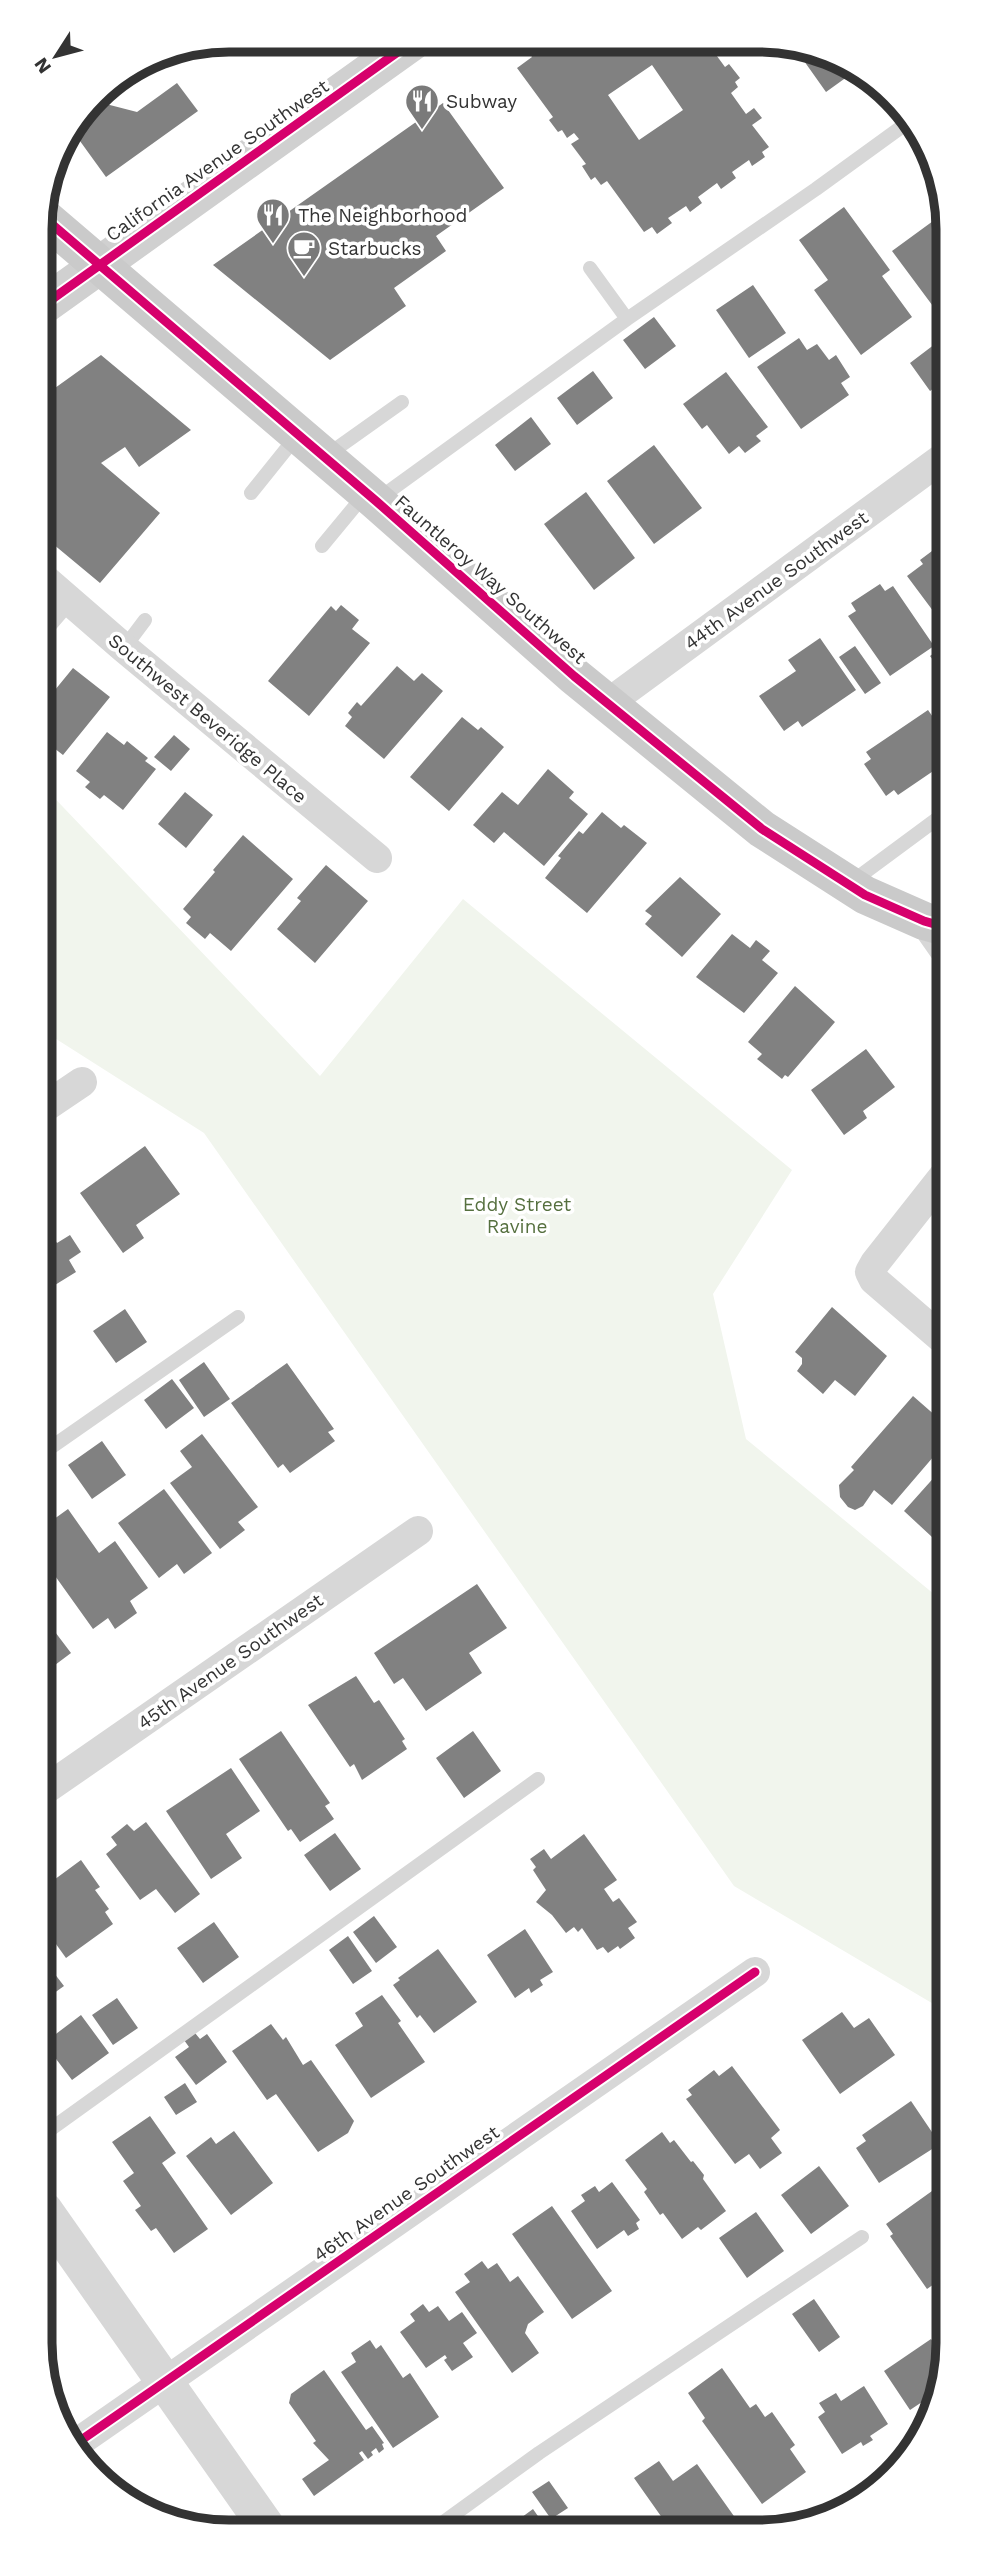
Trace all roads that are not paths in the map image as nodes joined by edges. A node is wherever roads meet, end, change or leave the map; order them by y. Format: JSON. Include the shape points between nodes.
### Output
{"nodes":[{"id":1,"x":398,"y":52,"type":"edge"},
{"id":2,"x":902,"y":127,"type":"edge"},
{"id":3,"x":53,"y":225,"type":"edge"},
{"id":4,"x":99,"y":265,"type":"junction"},
{"id":5,"x":590,"y":268,"type":"dead end"},
{"id":6,"x":53,"y":298,"type":"edge"},
{"id":7,"x":627,"y":319,"type":"junction"},
{"id":8,"x":402,"y":402,"type":"dead end"},
{"id":9,"x":310,"y":447,"type":"junction"},
{"id":10,"x":936,"y":463,"type":"edge"},
{"id":11,"x":251,"y":493,"type":"dead end"},
{"id":12,"x":371,"y":498,"type":"junction"},
{"id":13,"x":322,"y":546,"type":"dead end"},
{"id":14,"x":53,"y":586,"type":"edge"},
{"id":15,"x":71,"y":601,"type":"junction"},
{"id":16,"x":145,"y":620,"type":"dead end"},
{"id":17,"x":53,"y":622,"type":"edge"},
{"id":18,"x":124,"y":648,"type":"junction"},
{"id":19,"x":607,"y":704,"type":"junction"},
{"id":20,"x":936,"y":820,"type":"edge"},
{"id":21,"x":377,"y":858,"type":"dead end"},
{"id":22,"x":848,"y":884,"type":"junction"},
{"id":23,"x":936,"y":932,"type":"edge"},
{"id":24,"x":82,"y":1082,"type":"dead end"},
{"id":25,"x":53,"y":1102,"type":"edge"},
{"id":26,"x":936,"y":1186,"type":"edge"},
{"id":27,"x":238,"y":1317,"type":"dead end"},
{"id":28,"x":935,"y":1333,"type":"edge"},
{"id":29,"x":52,"y":1446,"type":"edge"},
{"id":30,"x":418,"y":1531,"type":"dead end"},
{"id":31,"x":538,"y":1779,"type":"dead end"},
{"id":32,"x":52,"y":1785,"type":"edge"},
{"id":33,"x":755,"y":1972,"type":"dead end"},
{"id":34,"x":52,"y":2128,"type":"edge"},
{"id":35,"x":52,"y":2222,"type":"edge"},
{"id":36,"x":862,"y":2237,"type":"dead end"},
{"id":37,"x":165,"y":2383,"type":"junction"},
{"id":38,"x":81,"y":2440,"type":"edge"},
{"id":39,"x":262,"y":2520,"type":"edge"},
{"id":40,"x":446,"y":2520,"type":"edge"}],
"edges":[{"from":1,"to":4,"type":"main road","name":"California Avenue Southwest"},
{"from":2,"to":7,"type":"lane"},
{"from":3,"to":4,"type":"main road","name":"Fauntleroy Way Southwest"},
{"from":4,"to":6,"type":"main road","name":"California Avenue Southwest"},
{"from":4,"to":9,"type":"main road","name":"Fauntleroy Way Southwest"},
{"from":5,"to":7,"type":"lane"},
{"from":7,"to":12,"type":"lane"},
{"from":8,"to":9,"type":"lane"},
{"from":9,"to":11,"type":"lane"},
{"from":9,"to":12,"type":"main road","name":"Fauntleroy Way Southwest"},
{"from":10,"to":19,"type":"street","name":"44th Avenue Southwest"},
{"from":12,"to":13,"type":"lane"},
{"from":12,"to":19,"type":"main road","name":"Fauntleroy Way Southwest"},
{"from":14,"to":15,"type":"street","name":"Southwest Beveridge Place"},
{"from":15,"to":17,"type":"lane"},
{"from":15,"to":18,"type":"street","name":"Southwest Beveridge Place"},
{"from":16,"to":18,"type":"lane"},
{"from":18,"to":21,"type":"street","name":"Southwest Beveridge Place"},
{"from":19,"to":22,"type":"main road","name":"Fauntleroy Way Southwest","via":[[762,830]]},
{"from":20,"to":22,"type":"lane"},
{"from":22,"to":23,"type":"main road","name":"Fauntleroy Way Southwest"},
{"from":24,"to":25,"type":"street"},
{"from":26,"to":28,"type":"street","via":[[870,1272]]},
{"from":27,"to":29,"type":"lane"},
{"from":30,"to":32,"type":"street","name":"45th Avenue Southwest"},
{"from":31,"to":34,"type":"lane"},
{"from":33,"to":37,"type":"street","name":"46th Avenue Southwest"},
{"from":35,"to":37,"type":"street"},
{"from":36,"to":40,"type":"lane"},
{"from":37,"to":38,"type":"street","name":"46th Avenue Southwest"},
{"from":37,"to":39,"type":"street"}]}
